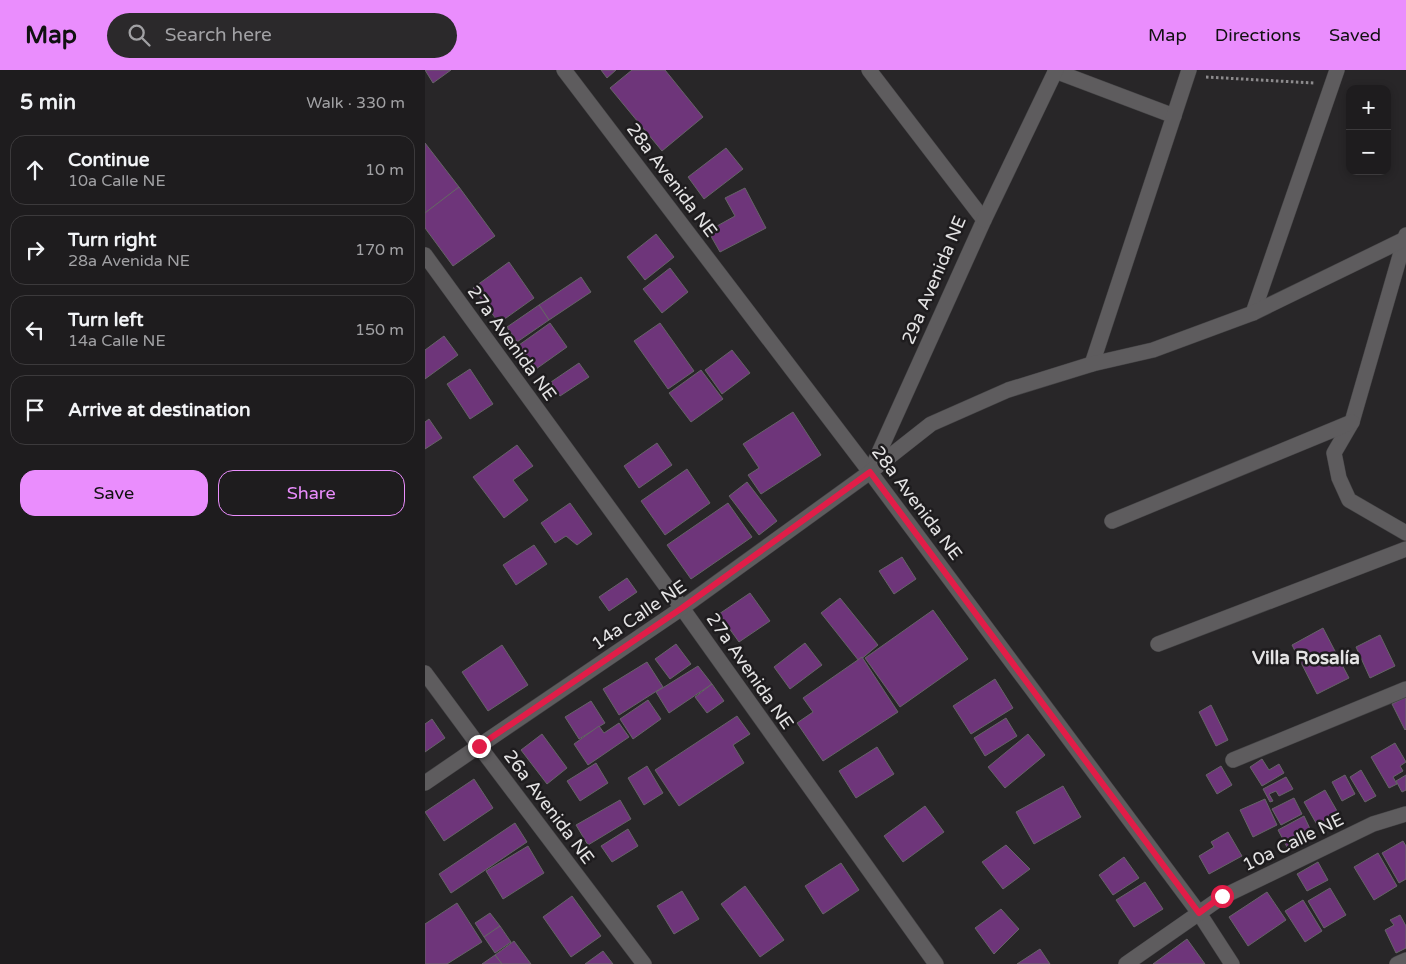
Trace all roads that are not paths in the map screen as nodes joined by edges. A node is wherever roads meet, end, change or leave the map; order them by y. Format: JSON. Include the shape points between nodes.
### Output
{"nodes":[{"id":1,"x":565,"y":70,"type":"edge"},
{"id":2,"x":869,"y":70,"type":"edge"},
{"id":3,"x":1056,"y":70,"type":"edge"},
{"id":4,"x":1189,"y":73,"type":"edge"},
{"id":5,"x":1335,"y":77,"type":"edge"},
{"id":6,"x":1175,"y":116,"type":"junction"},
{"id":7,"x":984,"y":220,"type":"junction"},
{"id":8,"x":1405,"y":237,"type":"edge"},
{"id":9,"x":425,"y":256,"type":"edge"},
{"id":10,"x":1253,"y":313,"type":"junction"},
{"id":11,"x":1092,"y":364,"type":"junction"},
{"id":12,"x":1353,"y":422,"type":"junction"},
{"id":13,"x":870,"y":472,"type":"junction"},
{"id":14,"x":1112,"y":521,"type":"dead end"},
{"id":15,"x":1406,"y":533,"type":"edge"},
{"id":16,"x":1406,"y":550,"type":"edge"},
{"id":17,"x":682,"y":608,"type":"junction"},
{"id":18,"x":1158,"y":644,"type":"dead end"},
{"id":19,"x":425,"y":673,"type":"edge"},
{"id":20,"x":1406,"y":689,"type":"edge"},
{"id":21,"x":479,"y":746,"type":"junction"},
{"id":22,"x":1233,"y":760,"type":"dead end"},
{"id":23,"x":425,"y":783,"type":"edge"},
{"id":24,"x":1406,"y":814,"type":"edge"},
{"id":25,"x":1199,"y":913,"type":"junction"},
{"id":26,"x":1406,"y":960,"type":"edge"},
{"id":27,"x":644,"y":964,"type":"edge"},
{"id":28,"x":936,"y":964,"type":"edge"},
{"id":29,"x":1126,"y":964,"type":"edge"},
{"id":30,"x":1232,"y":964,"type":"edge"},
{"id":31,"x":1397,"y":964,"type":"edge"}],
"edges":[{"from":1,"to":13,"type":"street","name":"28a Avenida NE"},
{"from":2,"to":7,"type":"street","name":"29a Avenida NE"},
{"from":3,"to":6,"type":"street"},
{"from":3,"to":7,"type":"street"},
{"from":4,"to":6,"type":"street"},
{"from":5,"to":10,"type":"street"},
{"from":6,"to":11,"type":"street"},
{"from":7,"to":13,"type":"street","name":"29a Avenida NE"},
{"from":8,"to":10,"type":"street","name":"14a Calle NE"},
{"from":8,"to":12,"type":"street"},
{"from":9,"to":17,"type":"street","name":"27a Avenida NE"},
{"from":10,"to":11,"type":"street","name":"14a Calle NE","via":[[1153,350]]},
{"from":11,"to":13,"type":"street","name":"14a Calle NE","via":[[1008,390],[931,424]]},
{"from":12,"to":14,"type":"street"},
{"from":12,"to":15,"type":"street","via":[[1334,453],[1339,478],[1349,500]]},
{"from":13,"to":17,"type":"street","name":"14a Calle NE"},
{"from":13,"to":25,"type":"street","name":"28a Avenida NE"},
{"from":16,"to":18,"type":"street"},
{"from":17,"to":21,"type":"street","name":"14a Calle NE"},
{"from":17,"to":28,"type":"street","name":"27a Avenida NE"},
{"from":19,"to":21,"type":"street","name":"26a Avenida NE"},
{"from":20,"to":22,"type":"street"},
{"from":21,"to":23,"type":"street","name":"14a Calle NE"},
{"from":21,"to":27,"type":"street","name":"26a Avenida NE"},
{"from":24,"to":25,"type":"street","name":"10a Calle NE","via":[[1373,824],[1222,896]]},
{"from":25,"to":29,"type":"street","name":"10a Calle NE"},
{"from":25,"to":30,"type":"street","name":"28a Avenida NE"},
{"from":26,"to":31,"type":"street"}]}
